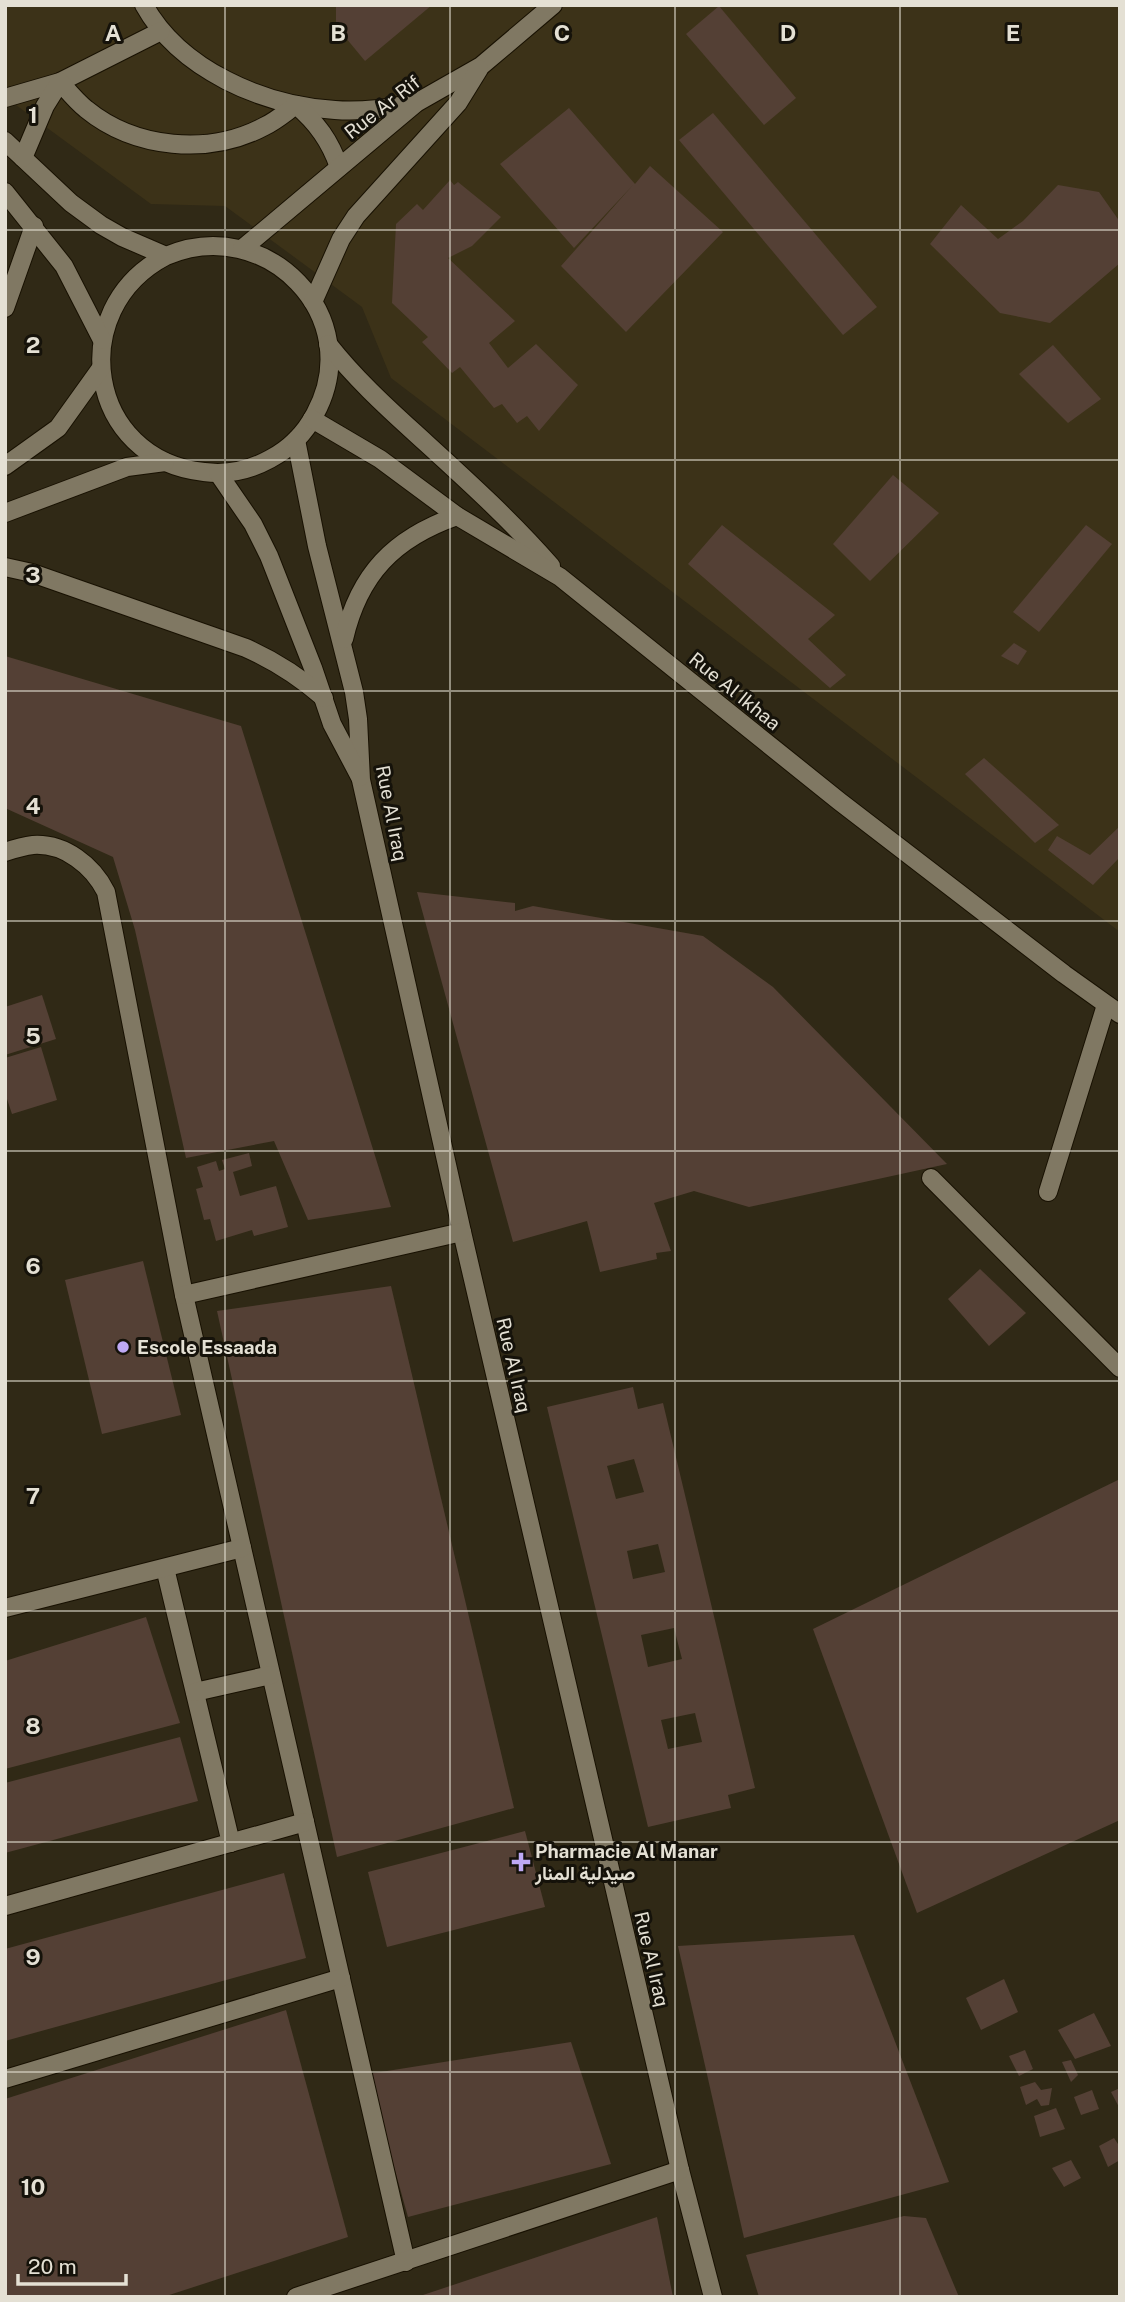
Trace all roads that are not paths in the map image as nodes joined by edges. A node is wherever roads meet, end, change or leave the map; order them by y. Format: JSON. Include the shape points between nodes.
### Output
{"nodes":[{"id":1,"x":144,"y":5,"type":"edge"},
{"id":2,"x":553,"y":5,"type":"edge"},
{"id":3,"x":161,"y":31,"type":"junction"},
{"id":4,"x":481,"y":66,"type":"junction"},
{"id":5,"x":60,"y":82,"type":"junction"},
{"id":6,"x":5,"y":98,"type":"edge"},
{"id":7,"x":416,"y":103,"type":"junction"},
{"id":8,"x":296,"y":105,"type":"junction"},
{"id":9,"x":5,"y":141,"type":"edge"},
{"id":10,"x":23,"y":158,"type":"junction"},
{"id":11,"x":340,"y":167,"type":"junction"},
{"id":12,"x":5,"y":192,"type":"edge"},
{"id":13,"x":34,"y":226,"type":"junction"},
{"id":14,"x":242,"y":249,"type":"junction"},
{"id":15,"x":166,"y":256,"type":"junction"},
{"id":16,"x":313,"y":302,"type":"junction"},
{"id":17,"x":5,"y":308,"type":"edge"},
{"id":18,"x":102,"y":340,"type":"junction"},
{"id":19,"x":328,"y":343,"type":"junction"},
{"id":20,"x":101,"y":368,"type":"junction"},
{"id":21,"x":312,"y":419,"type":"junction"},
{"id":22,"x":296,"y":440,"type":"junction"},
{"id":23,"x":165,"y":462,"type":"junction"},
{"id":24,"x":5,"y":466,"type":"edge"},
{"id":25,"x":218,"y":473,"type":"junction"},
{"id":26,"x":5,"y":513,"type":"edge"},
{"id":27,"x":457,"y":516,"type":"junction"},
{"id":28,"x":5,"y":567,"type":"edge"},
{"id":29,"x":559,"y":577,"type":"junction"},
{"id":30,"x":343,"y":643,"type":"junction"},
{"id":31,"x":324,"y":698,"type":"junction"},
{"id":32,"x":362,"y":780,"type":"junction"},
{"id":33,"x":5,"y":852,"type":"edge"},
{"id":34,"x":1113,"y":1009,"type":"edge"},
{"id":35,"x":931,"y":1178,"type":"dead end"},
{"id":36,"x":1048,"y":1192,"type":"dead end"},
{"id":37,"x":462,"y":1232,"type":"junction"},
{"id":38,"x":184,"y":1295,"type":"junction"},
{"id":39,"x":1120,"y":1368,"type":"edge"},
{"id":40,"x":242,"y":1548,"type":"junction"},
{"id":41,"x":165,"y":1567,"type":"junction"},
{"id":42,"x":5,"y":1608,"type":"edge"},
{"id":43,"x":271,"y":1675,"type":"junction"},
{"id":44,"x":195,"y":1692,"type":"junction"},
{"id":45,"x":305,"y":1822,"type":"junction"},
{"id":46,"x":231,"y":1843,"type":"junction"},
{"id":47,"x":5,"y":1906,"type":"edge"},
{"id":48,"x":341,"y":1978,"type":"junction"},
{"id":49,"x":5,"y":2079,"type":"edge"},
{"id":50,"x":680,"y":2170,"type":"junction"},
{"id":51,"x":406,"y":2262,"type":"junction"},
{"id":52,"x":296,"y":2297,"type":"edge"},
{"id":53,"x":713,"y":2297,"type":"edge"}],
"edges":[{"from":1,"to":3,"type":"street"},
{"from":2,"to":4,"type":"street","name":"Rue Ar Rif"},
{"from":3,"to":5,"type":"street"},
{"from":3,"to":8,"type":"street","via":[[223,78]]},
{"from":4,"to":7,"type":"street","name":"Rue Ar Rif"},
{"from":4,"to":16,"type":"street","via":[[458,103],[356,216]]},
{"from":5,"to":6,"type":"street"},
{"from":5,"to":8,"type":"street","via":[[86,109],[118,130],[155,142],[192,145],[230,140],[265,127]]},
{"from":5,"to":10,"type":"street"},
{"from":7,"to":8,"type":"street","via":[[376,110]]},
{"from":7,"to":11,"type":"street","name":"Rue Ar Rif"},
{"from":8,"to":11,"type":"street","via":[[323,132]]},
{"from":9,"to":10,"type":"street"},
{"from":10,"to":15,"type":"street","via":[[102,225]]},
{"from":11,"to":14,"type":"street","name":"Rue Ar Rif"},
{"from":12,"to":13,"type":"street"},
{"from":13,"to":17,"type":"street"},
{"from":13,"to":18,"type":"street","via":[[69,275]]},
{"from":14,"to":15,"type":"street","via":[[203,246]]},
{"from":14,"to":16,"type":"street","via":[[287,271]]},
{"from":15,"to":18,"type":"street","via":[[124,291]]},
{"from":16,"to":19,"type":"street"},
{"from":18,"to":20,"type":"street"},
{"from":19,"to":21,"type":"street","via":[[328,378]]},
{"from":19,"to":29,"type":"street","via":[[368,389],[522,532]]},
{"from":20,"to":23,"type":"street","via":[[107,399],[123,427]]},
{"from":20,"to":24,"type":"street","via":[[58,428]]},
{"from":21,"to":22,"type":"street"},
{"from":21,"to":27,"type":"street","name":"Rue Al Ikhaa","via":[[380,459]]},
{"from":22,"to":25,"type":"street","via":[[260,464]]},
{"from":22,"to":30,"type":"street","name":"Rue Al Iraq","via":[[317,547]]},
{"from":23,"to":25,"type":"street","via":[[186,470]]},
{"from":23,"to":26,"type":"street","via":[[127,467]]},
{"from":25,"to":31,"type":"street","via":[[269,556]]},
{"from":27,"to":29,"type":"street","name":"Rue Al Ikhaa"},
{"from":27,"to":30,"type":"street","via":[[403,541],[381,562],[350,613]]},
{"from":28,"to":31,"type":"street","via":[[246,648],[291,672]]},
{"from":29,"to":34,"type":"street","name":"Rue Al Ikhaa","via":[[839,801]]},
{"from":30,"to":32,"type":"street","name":"Rue Al Iraq","via":[[359,719]]},
{"from":31,"to":32,"type":"street","via":[[332,724]]},
{"from":32,"to":37,"type":"street","name":"Rue Al Iraq"},
{"from":33,"to":38,"type":"street","via":[[36,845],[62,851],[86,864],[106,892]]},
{"from":34,"to":36,"type":"street"},
{"from":35,"to":39,"type":"street"},
{"from":37,"to":38,"type":"street"},
{"from":37,"to":50,"type":"street","name":"Rue Al Iraq"},
{"from":38,"to":40,"type":"street"},
{"from":40,"to":41,"type":"street"},
{"from":40,"to":43,"type":"street"},
{"from":41,"to":42,"type":"street"},
{"from":41,"to":44,"type":"street"},
{"from":43,"to":44,"type":"street"},
{"from":43,"to":45,"type":"street"},
{"from":44,"to":46,"type":"street"},
{"from":45,"to":46,"type":"street"},
{"from":45,"to":48,"type":"street"},
{"from":46,"to":47,"type":"street"},
{"from":48,"to":49,"type":"street"},
{"from":48,"to":51,"type":"street"},
{"from":50,"to":51,"type":"street"},
{"from":50,"to":53,"type":"street","name":"Rue Al Iraq"},
{"from":51,"to":52,"type":"street"}]}
